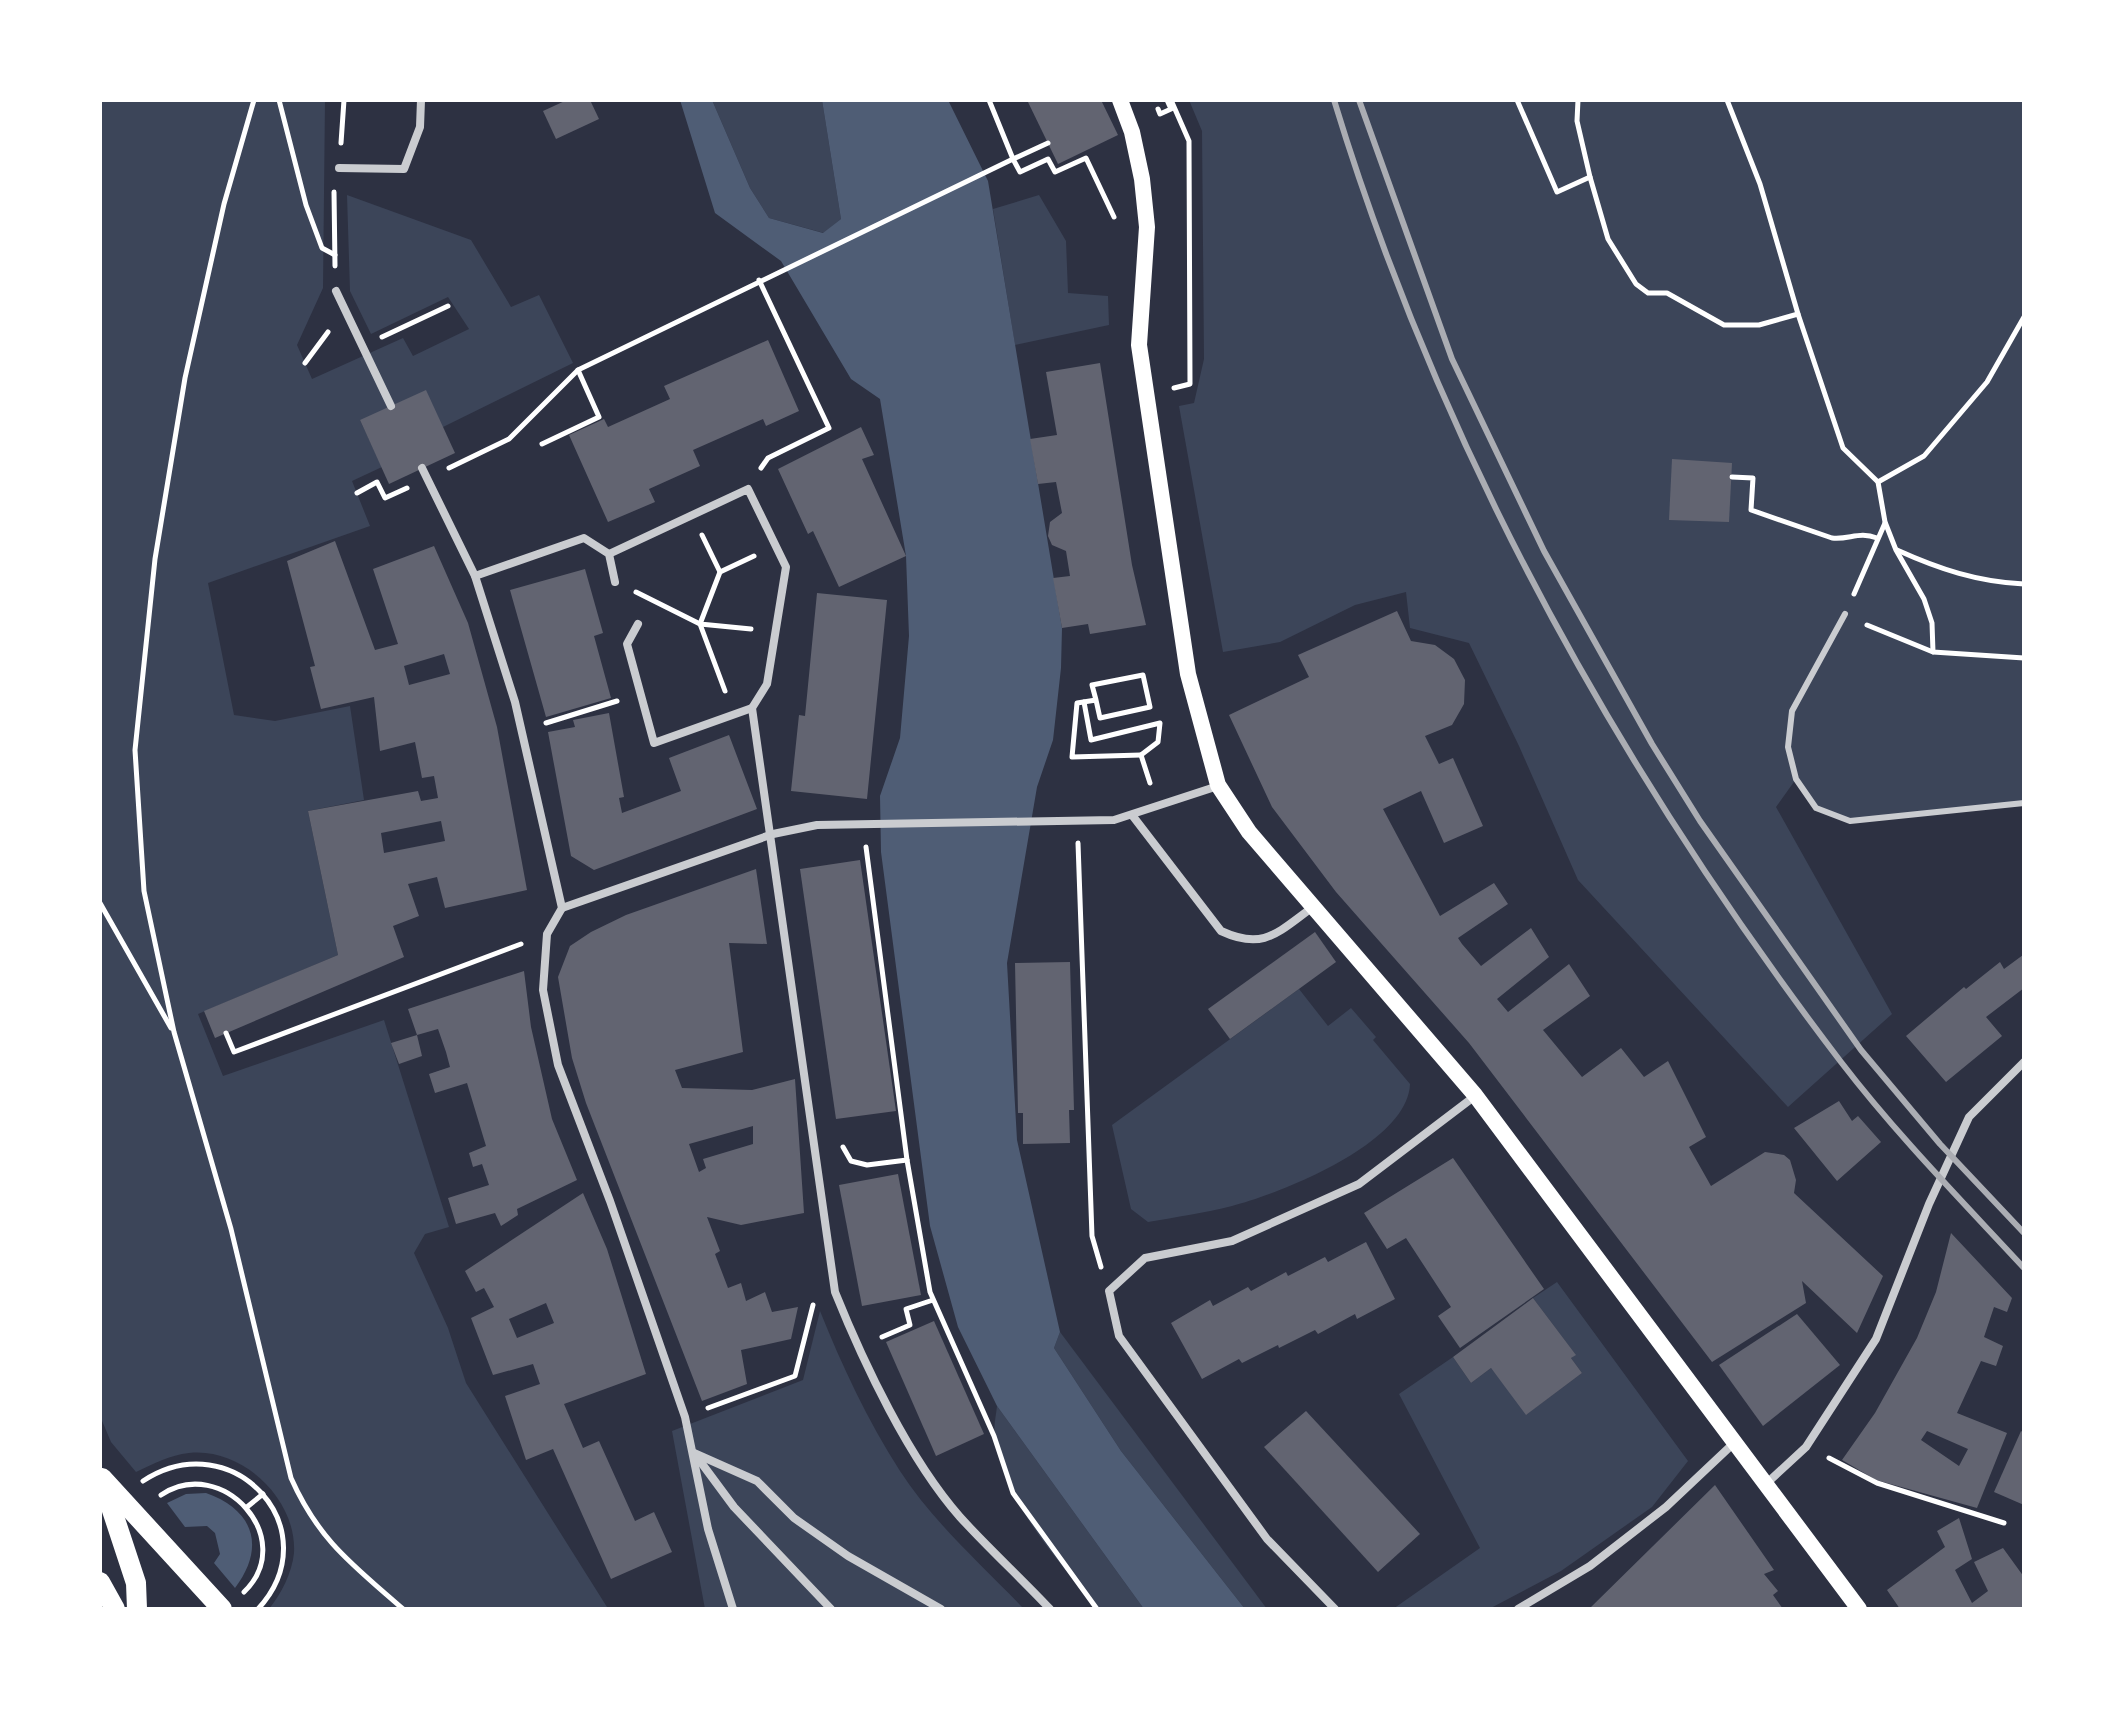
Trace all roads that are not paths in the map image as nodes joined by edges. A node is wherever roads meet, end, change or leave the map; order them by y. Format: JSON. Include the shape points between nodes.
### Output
{"nodes":[{"id":1,"x":421,"y":100,"type":"edge"},
{"id":2,"x":1120,"y":100,"type":"edge"},
{"id":3,"x":339,"y":168,"type":"road end"},
{"id":4,"x":336,"y":291,"type":"dead end"},
{"id":5,"x":391,"y":406,"type":"dead end"},
{"id":6,"x":422,"y":468,"type":"dead end"},
{"id":7,"x":609,"y":554,"type":"junction"},
{"id":8,"x":475,"y":576,"type":"junction"},
{"id":9,"x":615,"y":582,"type":"road end"},
{"id":10,"x":1845,"y":614,"type":"road end"},
{"id":11,"x":638,"y":624,"type":"dead end"},
{"id":12,"x":752,"y":708,"type":"junction"},
{"id":13,"x":1218,"y":785,"type":"junction"},
{"id":14,"x":2024,"y":803,"type":"edge"},
{"id":15,"x":1132,"y":815,"type":"junction"},
{"id":16,"x":773,"y":834,"type":"junction"},
{"id":17,"x":1313,"y":906,"type":"junction"},
{"id":18,"x":562,"y":908,"type":"junction"},
{"id":19,"x":2024,"y":1062,"type":"edge"},
{"id":20,"x":1475,"y":1095,"type":"junction"},
{"id":21,"x":1736,"y":1442,"type":"junction"},
{"id":22,"x":694,"y":1453,"type":"junction"},
{"id":23,"x":101,"y":1476,"type":"edge"},
{"id":24,"x":1767,"y":1483,"type":"junction"},
{"id":25,"x":100,"y":1582,"type":"edge"},
{"id":26,"x":229,"y":1604,"type":"edge"},
{"id":27,"x":115,"y":1609,"type":"edge"},
{"id":28,"x":137,"y":1609,"type":"edge"},
{"id":29,"x":733,"y":1609,"type":"edge"},
{"id":30,"x":831,"y":1609,"type":"edge"},
{"id":31,"x":941,"y":1609,"type":"edge"},
{"id":32,"x":1050,"y":1609,"type":"edge"},
{"id":33,"x":1335,"y":1609,"type":"edge"},
{"id":34,"x":1518,"y":1609,"type":"edge"},
{"id":35,"x":1859,"y":1609,"type":"edge"}],
"edges":[{"from":1,"to":3,"type":"street","via":[[420,127],[404,169]]},
{"from":2,"to":13,"type":"main road","via":[[1136,148],[1147,227],[1139,345],[1188,674]]},
{"from":4,"to":5,"type":"street"},
{"from":6,"to":8,"type":"street"},
{"from":7,"to":8,"type":"street","via":[[584,538]]},
{"from":7,"to":9,"type":"street"},
{"from":7,"to":12,"type":"street","via":[[748,489],[786,567],[767,684]]},
{"from":8,"to":18,"type":"street","via":[[515,702]]},
{"from":10,"to":14,"type":"lane","via":[[1792,711],[1788,747],[1796,779],[1816,808],[1850,821]]},
{"from":11,"to":12,"type":"street","via":[[627,644],[654,743]]},
{"from":12,"to":16,"type":"street"},
{"from":13,"to":15,"type":"street"},
{"from":13,"to":17,"type":"main road","via":[[1249,832]]},
{"from":15,"to":16,"type":"street","via":[[1114,820],[817,825]]},
{"from":15,"to":17,"type":"street","via":[[1221,931],[1243,941],[1266,939]]},
{"from":16,"to":18,"type":"street"},
{"from":16,"to":32,"type":"street","via":[[835,1292],[857,1347],[930,1477],[959,1516]]},
{"from":17,"to":20,"type":"main road"},
{"from":18,"to":22,"type":"street","via":[[547,934],[543,990],[558,1065],[610,1201]]},
{"from":19,"to":24,"type":"street","via":[[1969,1117],[1876,1339],[1806,1447]]},
{"from":20,"to":21,"type":"main road"},
{"from":20,"to":33,"type":"street","via":[[1359,1184],[1232,1241],[1145,1258],[1109,1291],[1119,1336],[1267,1539]]},
{"from":21,"to":24,"type":"main road"},
{"from":21,"to":34,"type":"street","via":[[1666,1507],[1590,1566]]},
{"from":22,"to":29,"type":"street","via":[[708,1529]]},
{"from":22,"to":30,"type":"street","via":[[734,1507]]},
{"from":22,"to":31,"type":"street","via":[[757,1481],[794,1518],[848,1556]]},
{"from":23,"to":26,"type":"main road"},
{"from":23,"to":28,"type":"main road","via":[[136,1583]]},
{"from":24,"to":35,"type":"main road"},
{"from":25,"to":27,"type":"main road"}]}
